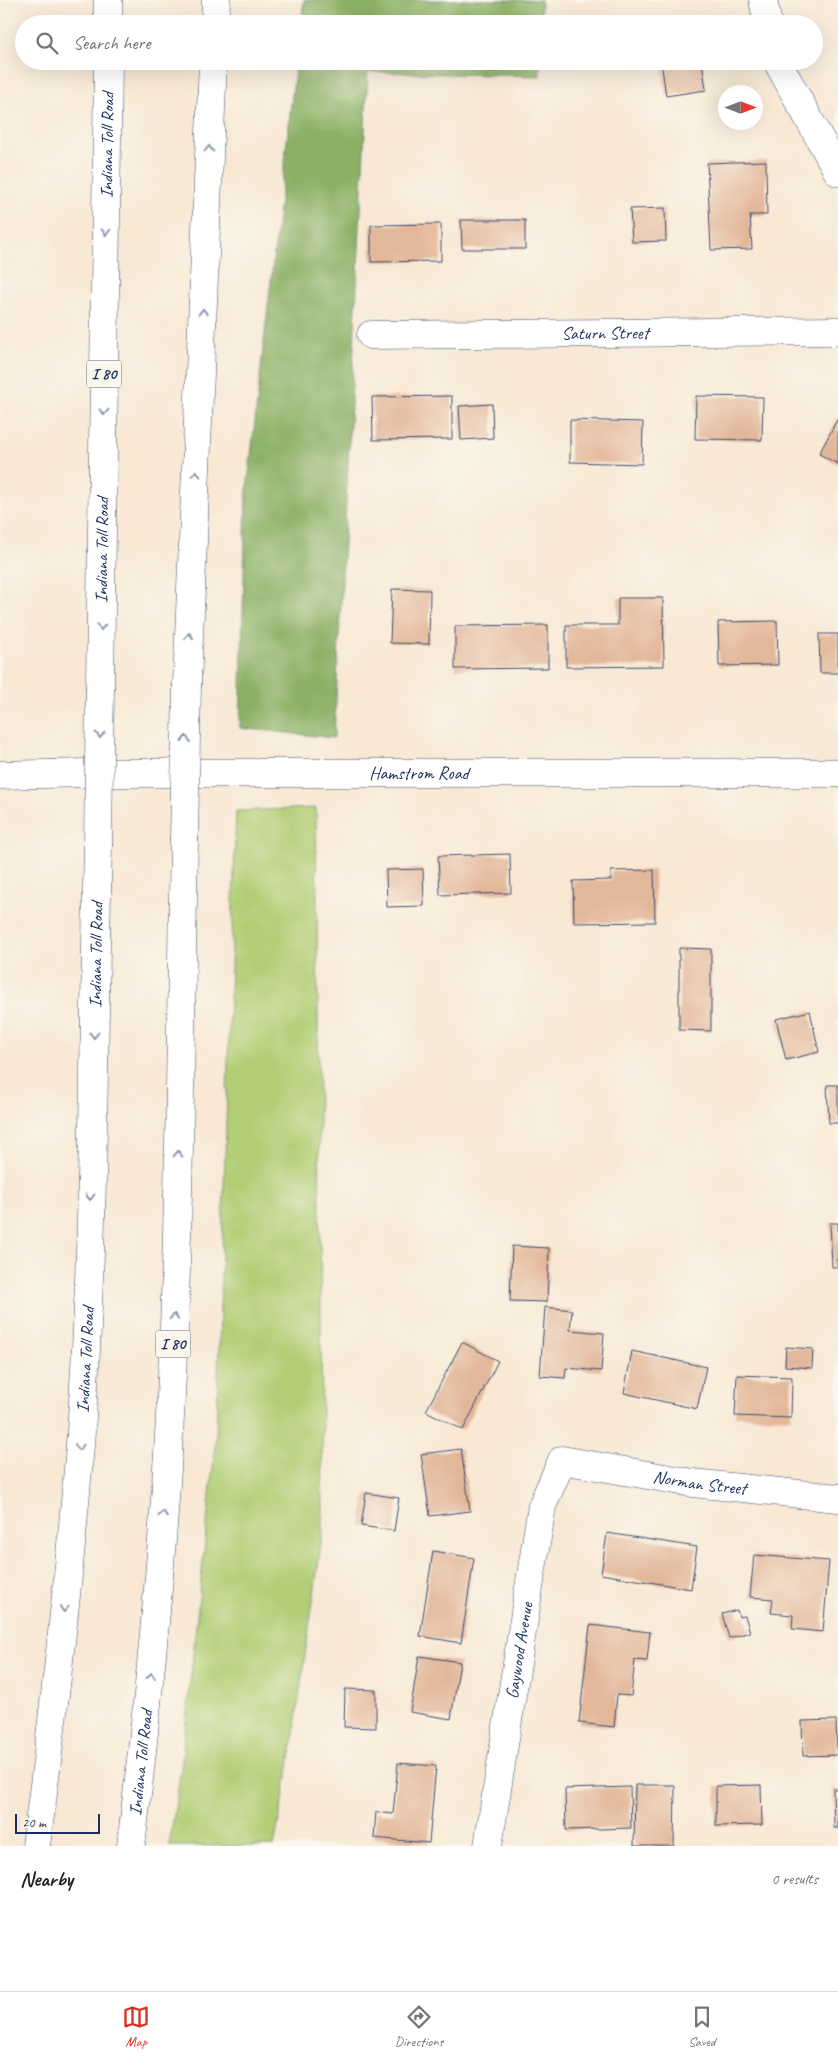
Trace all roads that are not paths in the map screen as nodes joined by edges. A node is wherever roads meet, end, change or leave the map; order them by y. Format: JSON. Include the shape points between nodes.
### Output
{"nodes":[{"id":1,"x":108,"y":0,"type":"edge"},
{"id":2,"x":216,"y":0,"type":"edge"},
{"id":3,"x":763,"y":0,"type":"edge"},
{"id":4,"x":108,"y":15,"type":"edge"},
{"id":5,"x":215,"y":15,"type":"edge"},
{"id":6,"x":766,"y":15,"type":"edge"},
{"id":7,"x":108,"y":70,"type":"edge"},
{"id":8,"x":213,"y":70,"type":"edge"},
{"id":9,"x":783,"y":70,"type":"edge"},
{"id":10,"x":838,"y":172,"type":"edge"},
{"id":11,"x":838,"y":331,"type":"edge"},
{"id":12,"x":371,"y":336,"type":"dead end"},
{"id":13,"x":838,"y":773,"type":"edge"},
{"id":14,"x":0,"y":775,"type":"edge"},
{"id":15,"x":562,"y":1460,"type":"joint"},
{"id":16,"x":838,"y":1498,"type":"edge"},
{"id":17,"x":36,"y":1846,"type":"edge"},
{"id":18,"x":131,"y":1846,"type":"edge"},
{"id":19,"x":488,"y":1846,"type":"edge"}],
"edges":[{"from":1,"to":4,"type":"main road"},
{"from":2,"to":5,"type":"main road"},
{"from":3,"to":6,"type":"main road"},
{"from":7,"to":17,"type":"main road","name":"Indiana Toll Road","number":"I 80","one_way":true,"bridge":true,"via":[[98,846],[88,1282],[80,1444],[56,1693]]},
{"from":18,"to":8,"type":"main road","name":"Indiana Toll Road","number":"I 80","one_way":true,"bridge":true,"via":[[148,1705],[168,1453],[175,1277],[187,685]]},
{"from":9,"to":10,"type":"main road"},
{"from":11,"to":12,"type":"main road","name":"Saturn Street"},
{"from":13,"to":14,"type":"main road","name":"Hamstrom Road"},
{"from":15,"to":16,"type":"main road","name":"Norman Street","via":[[693,1483]]},
{"from":15,"to":19,"type":"main road","name":"Gaywood Avenue","via":[[542,1506]]}]}
